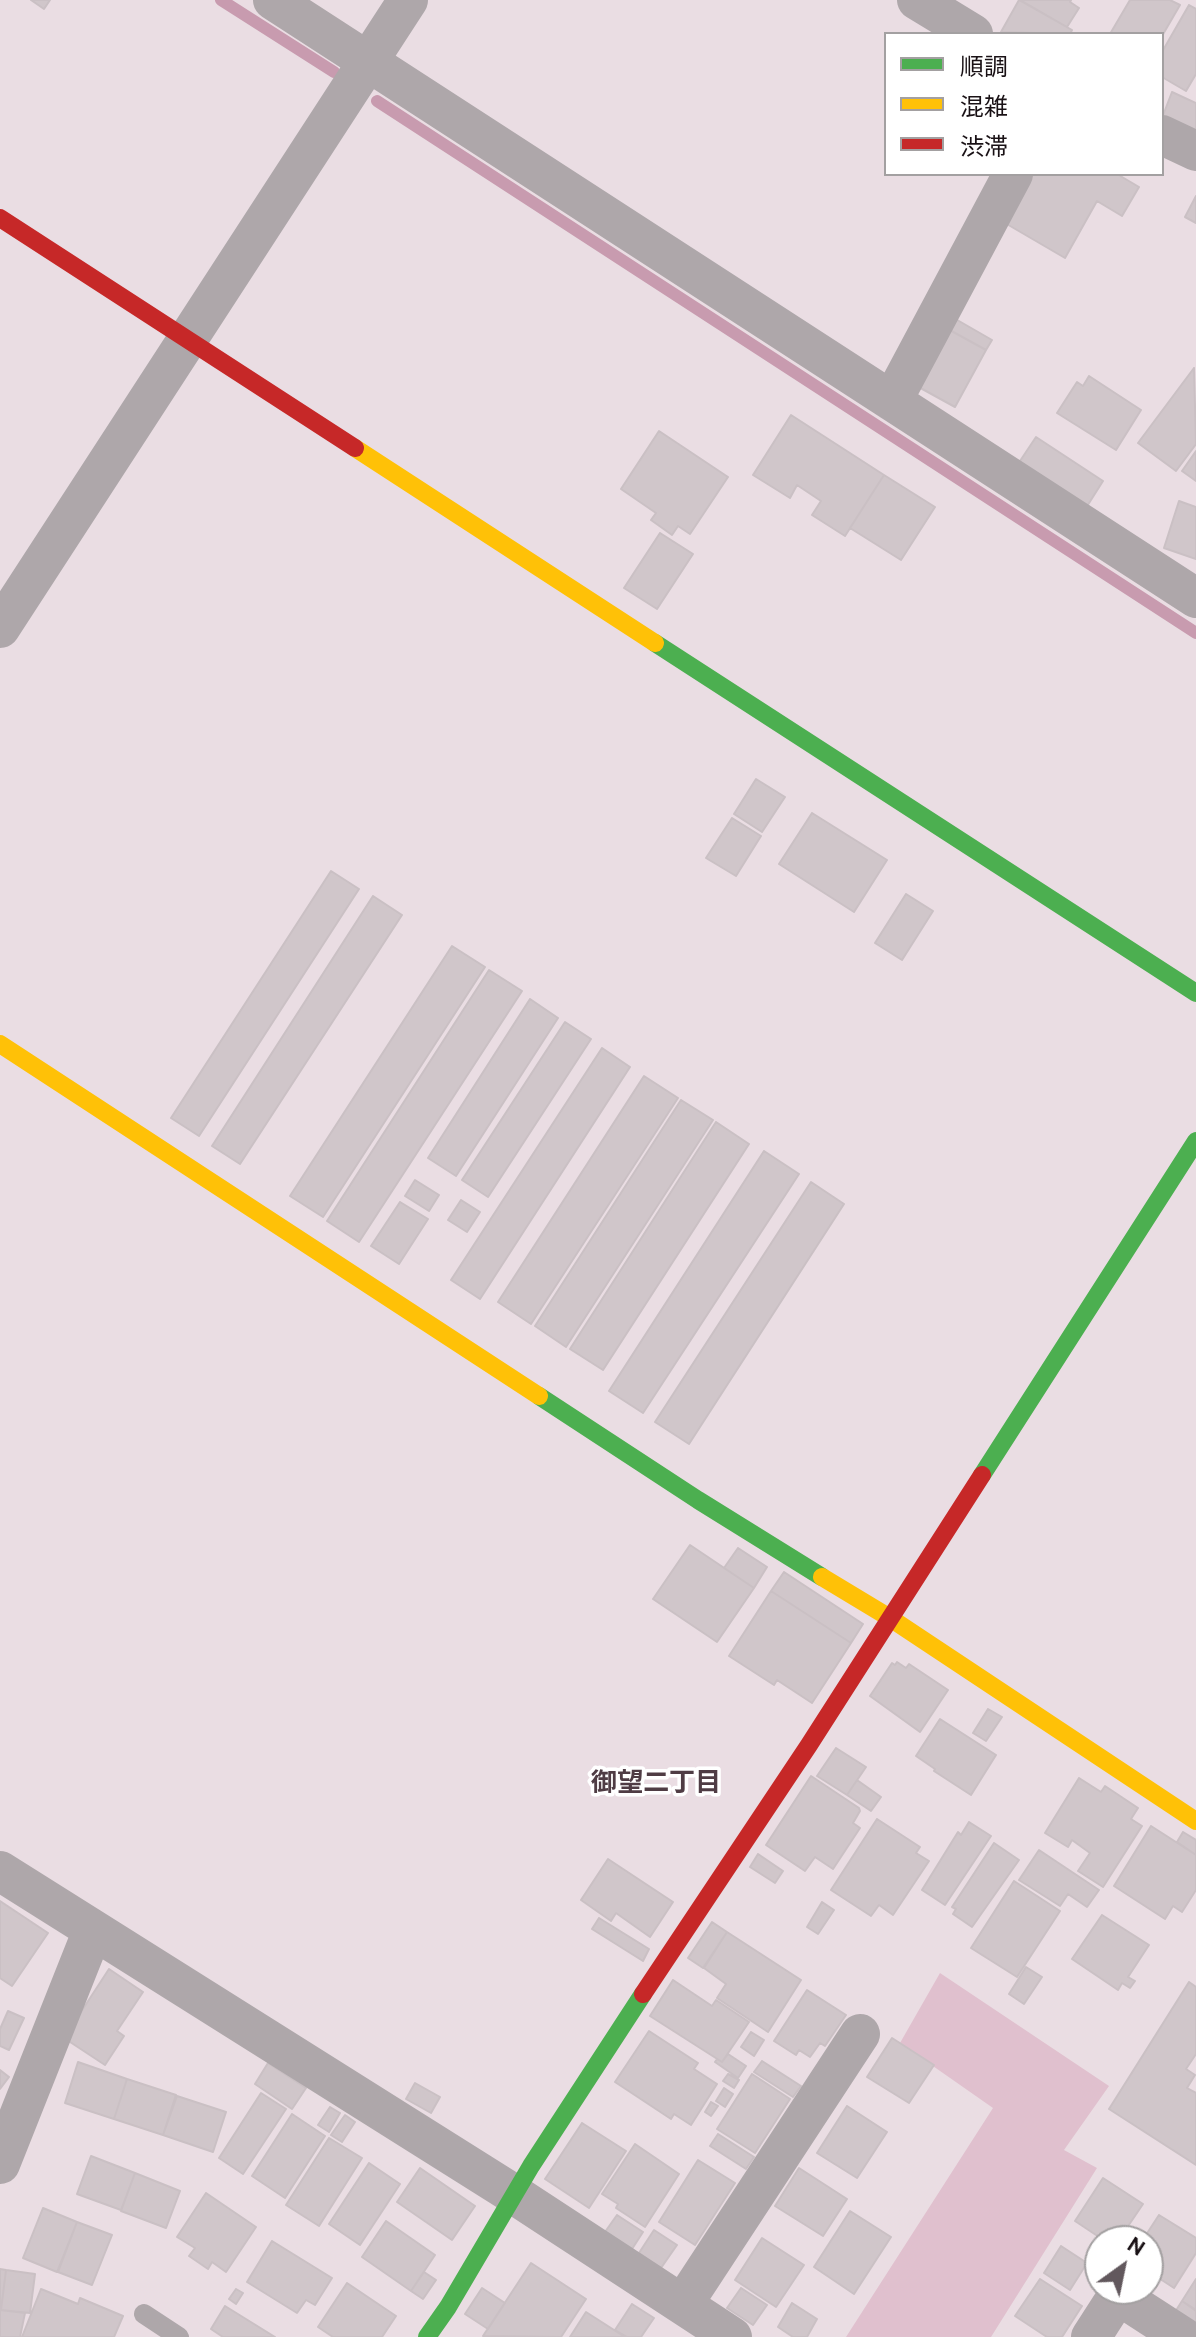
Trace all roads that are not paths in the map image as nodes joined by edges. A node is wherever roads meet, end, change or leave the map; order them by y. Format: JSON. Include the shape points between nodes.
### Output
{"nodes":[{"id":1,"x":273,"y":0,"type":"edge"},
{"id":2,"x":408,"y":0,"type":"edge"},
{"id":3,"x":917,"y":0,"type":"edge"},
{"id":4,"x":970,"y":32,"type":"edge"},
{"id":5,"x":368,"y":61,"type":"junction"},
{"id":6,"x":1164,"y":136,"type":"edge"},
{"id":7,"x":1196,"y":151,"type":"edge"},
{"id":8,"x":1012,"y":176,"type":"edge"},
{"id":9,"x":0,"y":218,"type":"edge"},
{"id":10,"x":188,"y":338,"type":"junction"},
{"id":11,"x":892,"y":401,"type":"junction"},
{"id":12,"x":1196,"y":598,"type":"edge"},
{"id":13,"x":0,"y":628,"type":"edge"},
{"id":14,"x":1196,"y":993,"type":"edge"},
{"id":15,"x":0,"y":1044,"type":"edge"},
{"id":16,"x":1196,"y":1141,"type":"edge"},
{"id":17,"x":890,"y":1618,"type":"junction"},
{"id":18,"x":1196,"y":1821,"type":"edge"},
{"id":19,"x":0,"y":1871,"type":"edge"},
{"id":20,"x":93,"y":1930,"type":"junction"},
{"id":21,"x":860,"y":2034,"type":"dead end"},
{"id":22,"x":0,"y":2164,"type":"edge"},
{"id":23,"x":515,"y":2195,"type":"junction"},
{"id":24,"x":683,"y":2304,"type":"junction"},
{"id":25,"x":144,"y":2314,"type":"dead end"},
{"id":26,"x":179,"y":2337,"type":"edge"},
{"id":27,"x":427,"y":2337,"type":"edge"},
{"id":28,"x":732,"y":2337,"type":"edge"},
{"id":29,"x":1091,"y":2337,"type":"edge"},
{"id":30,"x":1183,"y":2337,"type":"edge"}],
"edges":[{"from":1,"to":5,"type":"street"},
{"from":2,"to":5,"type":"street"},
{"from":3,"to":4,"type":"street"},
{"from":5,"to":10,"type":"street"},
{"from":5,"to":11,"type":"street"},
{"from":6,"to":7,"type":"street"},
{"from":8,"to":11,"type":"street"},
{"from":9,"to":10,"type":"street"},
{"from":10,"to":13,"type":"street"},
{"from":10,"to":14,"type":"street"},
{"from":11,"to":12,"type":"street"},
{"from":15,"to":17,"type":"street","via":[[698,1500]]},
{"from":16,"to":17,"type":"street"},
{"from":17,"to":18,"type":"street"},
{"from":17,"to":23,"type":"street"},
{"from":19,"to":20,"type":"street"},
{"from":20,"to":22,"type":"street"},
{"from":20,"to":23,"type":"street"},
{"from":21,"to":24,"type":"street"},
{"from":23,"to":24,"type":"street"},
{"from":23,"to":27,"type":"street"},
{"from":24,"to":28,"type":"street"},
{"from":25,"to":26,"type":"lane"},
{"from":29,"to":30,"type":"street","via":[[1118,2295]]}]}
